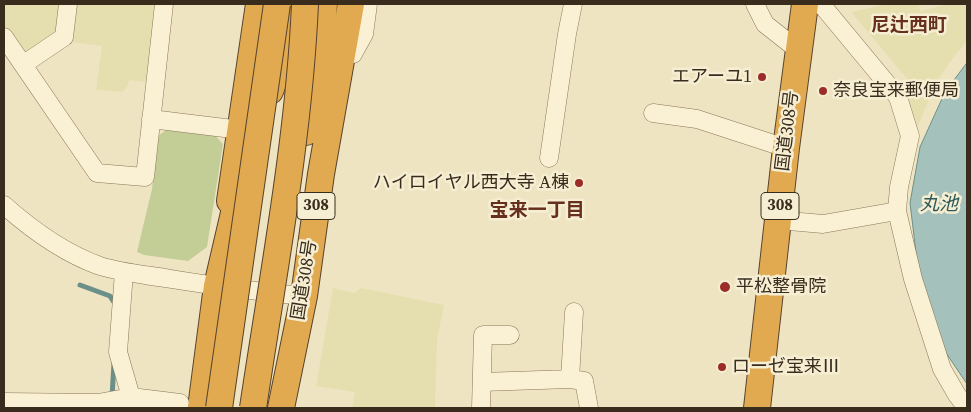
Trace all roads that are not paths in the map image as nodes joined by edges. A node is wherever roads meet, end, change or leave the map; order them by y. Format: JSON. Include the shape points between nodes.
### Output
{"nodes":[{"id":1,"x":68,"y":4,"type":"edge"},
{"id":2,"x":164,"y":4,"type":"edge"},
{"id":3,"x":249,"y":4,"type":"edge"},
{"id":4,"x":259,"y":4,"type":"edge"},
{"id":5,"x":278,"y":4,"type":"edge"},
{"id":6,"x":305,"y":4,"type":"edge"},
{"id":7,"x":314,"y":4,"type":"edge"},
{"id":8,"x":324,"y":4,"type":"edge"},
{"id":9,"x":351,"y":4,"type":"edge"},
{"id":10,"x":368,"y":4,"type":"edge"},
{"id":11,"x":573,"y":4,"type":"edge"},
{"id":12,"x":755,"y":4,"type":"edge"},
{"id":13,"x":805,"y":4,"type":"edge"},
{"id":14,"x":821,"y":4,"type":"edge"},
{"id":15,"x":4,"y":37,"type":"edge"},
{"id":16,"x":798,"y":50,"type":"junction"},
{"id":17,"x":341,"y":55,"type":"junction"},
{"id":18,"x":24,"y":64,"type":"junction"},
{"id":19,"x":245,"y":100,"type":"junction"},
{"id":20,"x":653,"y":113,"type":"dead end"},
{"id":21,"x":151,"y":120,"type":"junction"},
{"id":22,"x":241,"y":130,"type":"junction"},
{"id":23,"x":786,"y":148,"type":"junction"},
{"id":24,"x":548,"y":158,"type":"dead end"},
{"id":25,"x":4,"y":205,"type":"edge"},
{"id":26,"x":897,"y":212,"type":"junction"},
{"id":27,"x":778,"y":220,"type":"junction"},
{"id":28,"x":124,"y":272,"type":"junction"},
{"id":29,"x":217,"y":286,"type":"junction"},
{"id":30,"x":292,"y":295,"type":"junction"},
{"id":31,"x":574,"y":312,"type":"dead end"},
{"id":32,"x":510,"y":335,"type":"dead end"},
{"id":33,"x":570,"y":379,"type":"junction"},
{"id":34,"x":482,"y":382,"type":"junction"},
{"id":35,"x":4,"y":402,"type":"edge"},
{"id":36,"x":131,"y":403,"type":"edge"},
{"id":37,"x":191,"y":406,"type":"edge"},
{"id":38,"x":219,"y":408,"type":"edge"},
{"id":39,"x":236,"y":408,"type":"edge"},
{"id":40,"x":253,"y":408,"type":"edge"},
{"id":41,"x":277,"y":408,"type":"edge"},
{"id":42,"x":281,"y":408,"type":"edge"},
{"id":43,"x":481,"y":408,"type":"edge"},
{"id":44,"x":589,"y":408,"type":"edge"},
{"id":45,"x":757,"y":408,"type":"edge"},
{"id":46,"x":967,"y":408,"type":"edge"}],
"edges":[{"from":1,"to":18,"type":"street","via":[[64,37]]},
{"from":2,"to":21,"type":"street"},
{"from":3,"to":19,"type":"street"},
{"from":4,"to":19,"type":"highway"},
{"from":5,"to":38,"type":"highway","bridge":true},
{"from":6,"to":29,"type":"highway","name":"国道308号","number":"308","via":[[251,143]]},
{"from":6,"to":40,"type":"highway","name":"国道308号","number":"308","bridge":true,"via":[[287,183]]},
{"from":7,"to":39,"type":"highway","number":"308","via":[[282,126]]},
{"from":8,"to":30,"type":"highway","via":[[310,107]]},
{"from":9,"to":17,"type":"highway","name":"国道308号","number":"308"},
{"from":10,"to":17,"type":"street","via":[[364,34],[353,54]]},
{"from":11,"to":24,"type":"street"},
{"from":12,"to":16,"type":"street","via":[[765,24]]},
{"from":13,"to":16,"type":"highway","name":"国道308号","number":"308"},
{"from":14,"to":26,"type":"street","via":[[898,97],[910,136]]},
{"from":15,"to":18,"type":"street"},
{"from":16,"to":23,"type":"highway","name":"国道308号","number":"308"},
{"from":17,"to":30,"type":"highway","name":"国道308号","number":"308","via":[[321,174]]},
{"from":18,"to":21,"type":"street","via":[[97,174],[145,177]]},
{"from":19,"to":22,"type":"highway"},
{"from":20,"to":23,"type":"street","via":[[697,119]]},
{"from":21,"to":22,"type":"street"},
{"from":22,"to":29,"type":"highway"},
{"from":23,"to":27,"type":"highway","name":"国道308号","number":"308"},
{"from":25,"to":28,"type":"street","via":[[24,224],[53,243],[100,266]]},
{"from":26,"to":27,"type":"street","via":[[823,224]]},
{"from":26,"to":46,"type":"street","via":[[913,279],[942,369]]},
{"from":27,"to":45,"type":"highway","name":"国道308号","number":"308"},
{"from":28,"to":29,"type":"street"},
{"from":28,"to":36,"type":"street","via":[[118,352]]},
{"from":29,"to":30,"type":"street"},
{"from":29,"to":37,"type":"highway","name":"国道308号","number":"308"},
{"from":30,"to":41,"type":"highway","via":[[277,325]]},
{"from":30,"to":42,"type":"highway","name":"国道308号","number":"308"},
{"from":31,"to":33,"type":"street"},
{"from":32,"to":34,"type":"street","via":[[483,335]]},
{"from":33,"to":34,"type":"street"},
{"from":33,"to":44,"type":"street","via":[[584,381]]},
{"from":34,"to":43,"type":"street"},
{"from":35,"to":36,"type":"street"},
{"from":36,"to":37,"type":"street"}]}
